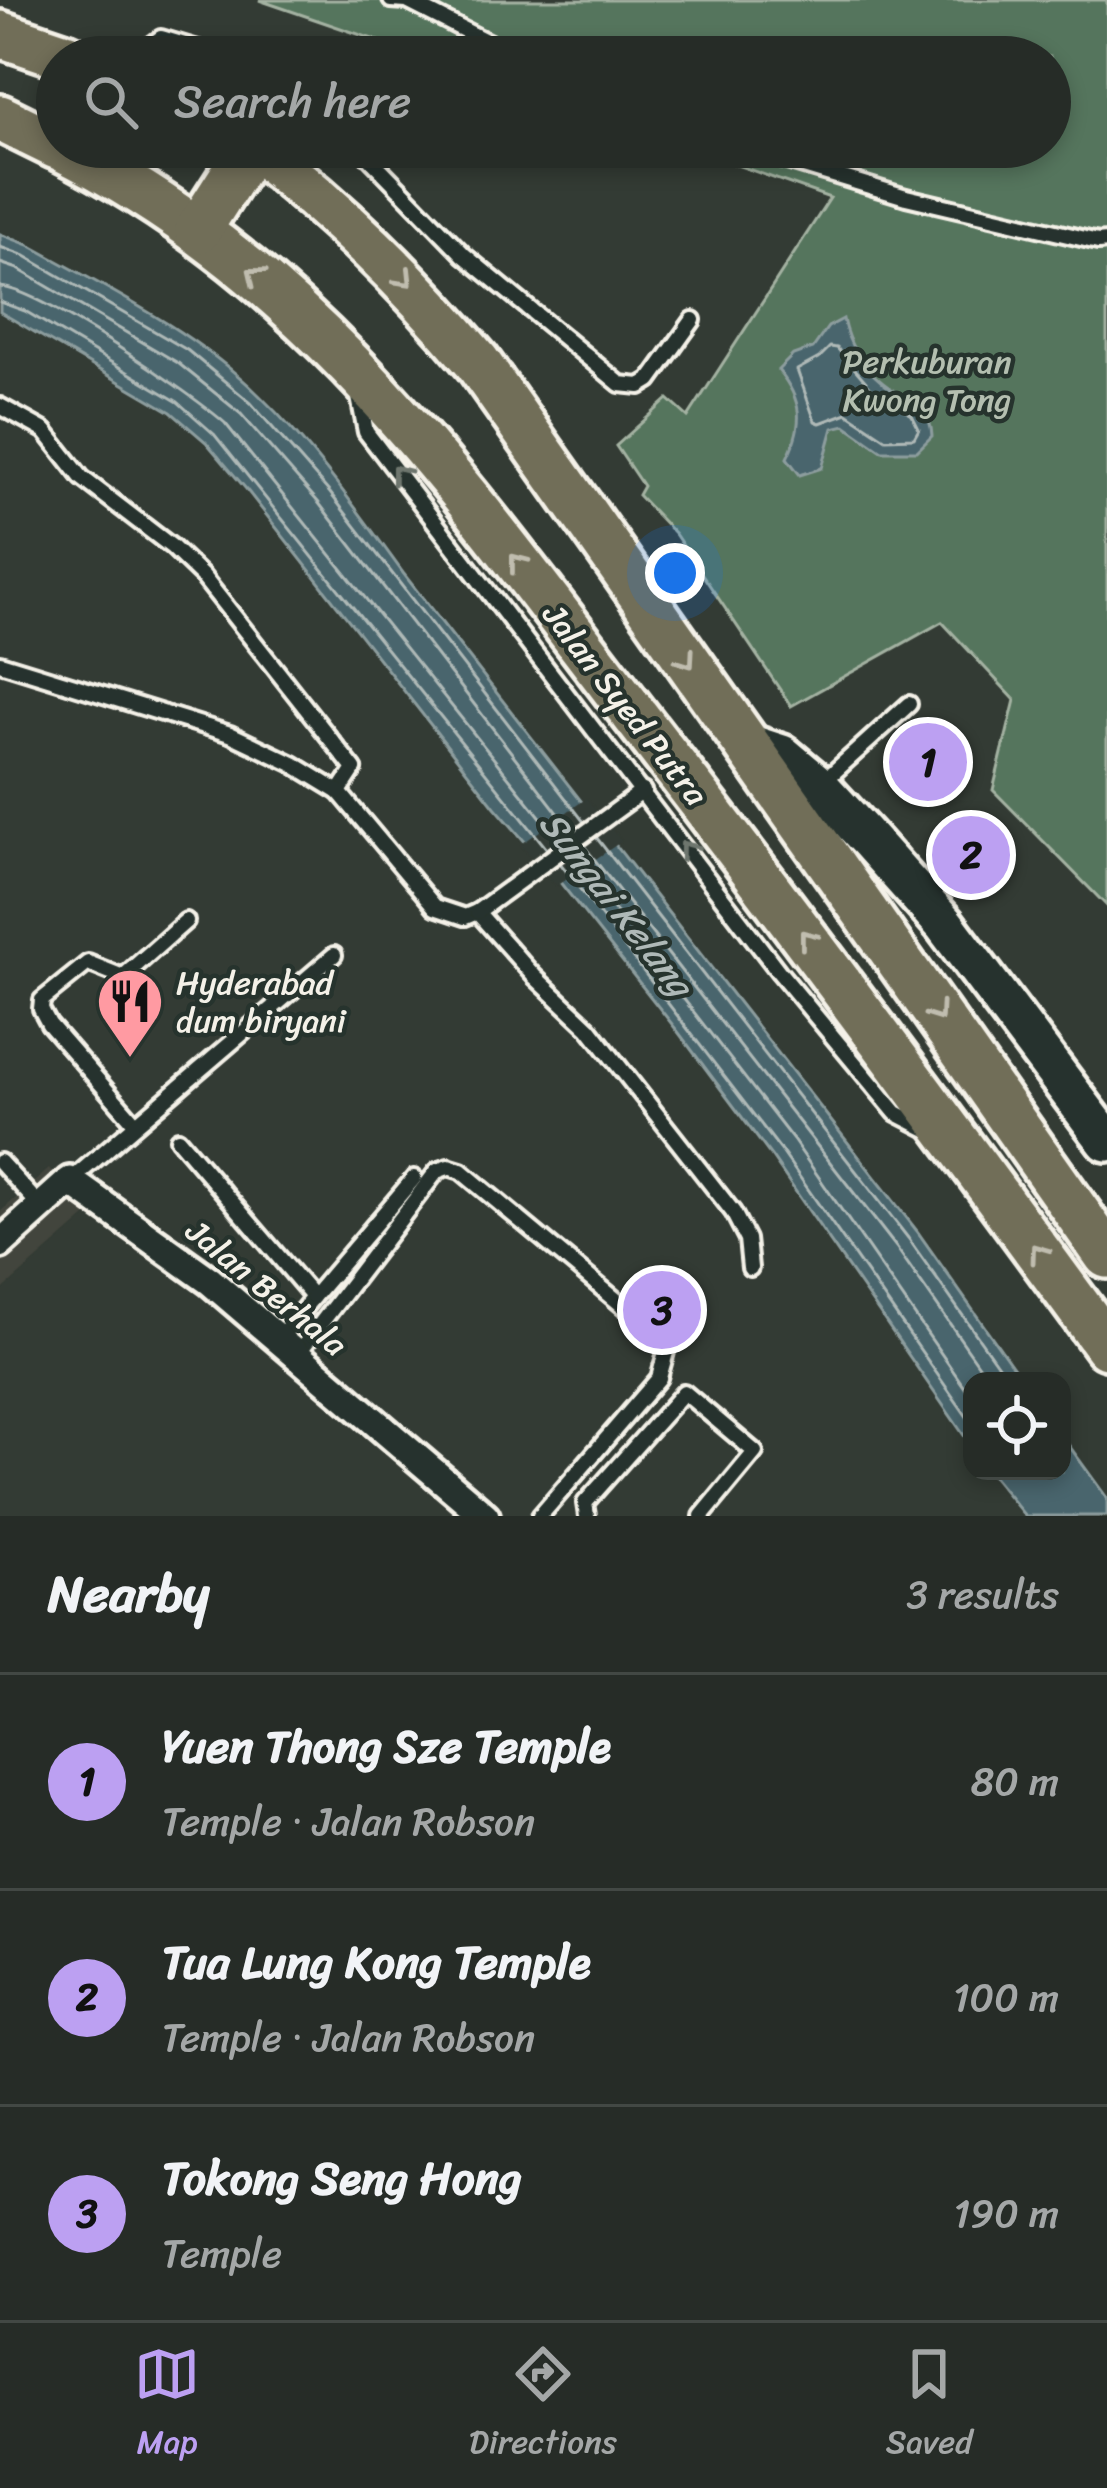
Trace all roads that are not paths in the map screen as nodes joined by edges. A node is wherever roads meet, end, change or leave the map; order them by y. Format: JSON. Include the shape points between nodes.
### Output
{"nodes":[{"id":1,"x":391,"y":0,"type":"edge"},
{"id":2,"x":0,"y":34,"type":"edge"},
{"id":3,"x":476,"y":36,"type":"edge"},
{"id":4,"x":36,"y":46,"type":"edge"},
{"id":5,"x":0,"y":118,"type":"edge"},
{"id":6,"x":36,"y":135,"type":"edge"},
{"id":7,"x":98,"y":168,"type":"edge"},
{"id":8,"x":239,"y":168,"type":"edge"},
{"id":9,"x":278,"y":168,"type":"edge"},
{"id":10,"x":379,"y":168,"type":"edge"},
{"id":11,"x":810,"y":168,"type":"edge"},
{"id":12,"x":198,"y":230,"type":"junction"},
{"id":13,"x":1107,"y":241,"type":"edge"},
{"id":14,"x":692,"y":320,"type":"dead end"},
{"id":15,"x":352,"y":363,"type":"junction"},
{"id":16,"x":0,"y":406,"type":"edge"},
{"id":17,"x":0,"y":663,"type":"edge"},
{"id":18,"x":909,"y":704,"type":"dead end"},
{"id":19,"x":745,"y":742,"type":"junction"},
{"id":20,"x":819,"y":786,"type":"junction"},
{"id":21,"x":339,"y":792,"type":"junction"},
{"id":22,"x":637,"y":795,"type":"junction"},
{"id":23,"x":481,"y":909,"type":"junction"},
{"id":24,"x":186,"y":921,"type":"dead end"},
{"id":25,"x":334,"y":956,"type":"dead end"},
{"id":26,"x":135,"y":1123,"type":"junction"},
{"id":27,"x":178,"y":1138,"type":"dead end"},
{"id":28,"x":1107,"y":1141,"type":"edge"},
{"id":29,"x":962,"y":1148,"type":"junction"},
{"id":30,"x":0,"y":1162,"type":"edge"},
{"id":31,"x":414,"y":1178,"type":"dead end"},
{"id":32,"x":70,"y":1181,"type":"junction"},
{"id":33,"x":41,"y":1208,"type":"junction"},
{"id":34,"x":0,"y":1244,"type":"edge"},
{"id":35,"x":1107,"y":1255,"type":"edge"},
{"id":36,"x":750,"y":1268,"type":"dead end"},
{"id":37,"x":313,"y":1297,"type":"junction"},
{"id":38,"x":1107,"y":1346,"type":"edge"},
{"id":39,"x":287,"y":1348,"type":"junction"},
{"id":40,"x":485,"y":1516,"type":"edge"},
{"id":41,"x":540,"y":1516,"type":"edge"},
{"id":42,"x":587,"y":1516,"type":"edge"},
{"id":43,"x":702,"y":1516,"type":"edge"}],
"edges":[{"from":1,"to":3,"type":"lane"},
{"from":2,"to":4,"type":"main road"},
{"from":5,"to":6,"type":"main road","name":"Jalan Syed Putra"},
{"from":7,"to":12,"type":"main road","name":"Jalan Syed Putra"},
{"from":8,"to":12,"type":"main road"},
{"from":9,"to":19,"type":"main road","name":"Jalan Syed Putra","one_way":true,"via":[[371,245],[477,362]]},
{"from":10,"to":14,"type":"lane","via":[[464,255],[620,385],[650,380]]},
{"from":11,"to":13,"type":"lane"},
{"from":15,"to":12,"type":"main road","name":"Jalan Syed Putra","one_way":true},
{"from":22,"to":15,"type":"lane","one_way":true,"via":[[366,432]]},
{"from":29,"to":15,"type":"main road","name":"Jalan Syed Putra","one_way":true,"via":[[497,536]]},
{"from":16,"to":21,"type":"lane","via":[[45,431],[82,478],[203,577],[354,769]]},
{"from":17,"to":21,"type":"lane","via":[[230,734]]},
{"from":18,"to":20,"type":"lane"},
{"from":19,"to":20,"type":"main road","via":[[782,755]]},
{"from":19,"to":35,"type":"main road","name":"Jalan Syed Putra","one_way":true},
{"from":20,"to":28,"type":"main road","via":[[944,924]]},
{"from":21,"to":23,"type":"lane","via":[[435,907],[465,917]]},
{"from":22,"to":23,"type":"lane"},
{"from":29,"to":22,"type":"lane","one_way":true,"via":[[896,1113]]},
{"from":23,"to":36,"type":"lane","via":[[589,1028],[733,1212]]},
{"from":24,"to":26,"type":"lane","via":[[123,977],[88,963],[42,1000],[49,1024]]},
{"from":25,"to":26,"type":"lane"},
{"from":26,"to":32,"type":"lane"},
{"from":27,"to":37,"type":"lane"},
{"from":38,"to":29,"type":"main road","name":"Jalan Syed Putra","one_way":true},
{"from":30,"to":33,"type":"lane"},
{"from":31,"to":37,"type":"lane"},
{"from":32,"to":33,"type":"street"},
{"from":32,"to":39,"type":"street","name":"Jalan Berhala","via":[[210,1281]]},
{"from":33,"to":34,"type":"street"},
{"from":37,"to":39,"type":"lane"},
{"from":39,"to":40,"type":"street","name":"Jalan Berhala"},
{"from":39,"to":41,"type":"lane","via":[[437,1172],[461,1171],[657,1334],[666,1352],[658,1378]]},
{"from":42,"to":43,"type":"lane","via":[[585,1503],[684,1392],[755,1452]]}]}
